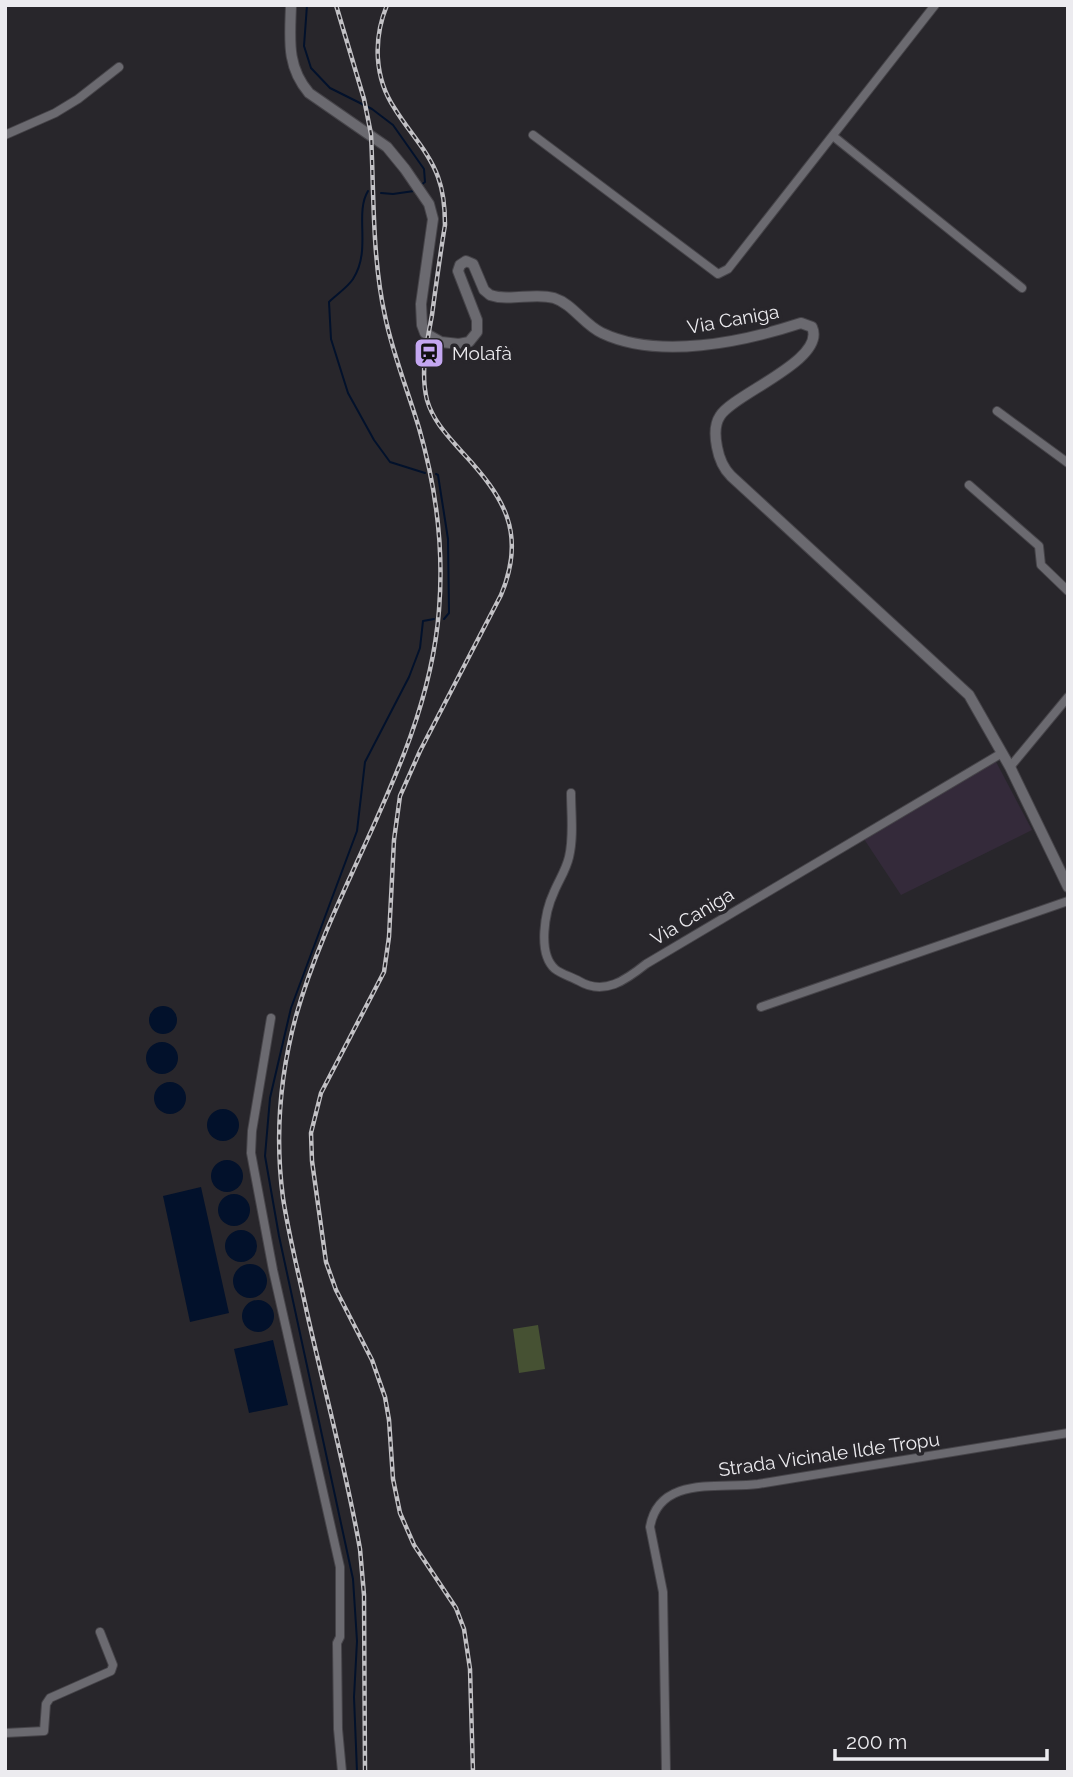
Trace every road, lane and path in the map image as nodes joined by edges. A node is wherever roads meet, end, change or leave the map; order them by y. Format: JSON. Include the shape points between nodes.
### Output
{"nodes":[{"id":1,"x":291,"y":5,"type":"edge"},
{"id":2,"x":935,"y":5,"type":"edge"},
{"id":3,"x":118,"y":67,"type":"dead end"},
{"id":4,"x":5,"y":135,"type":"edge"},
{"id":5,"x":533,"y":135,"type":"dead end"},
{"id":6,"x":833,"y":136,"type":"junction"},
{"id":7,"x":1022,"y":288,"type":"dead end"},
{"id":8,"x":997,"y":411,"type":"dead end"},
{"id":9,"x":1068,"y":463,"type":"edge"},
{"id":10,"x":969,"y":485,"type":"dead end"},
{"id":11,"x":1068,"y":591,"type":"edge"},
{"id":12,"x":1068,"y":697,"type":"edge"},
{"id":13,"x":1002,"y":753,"type":"junction"},
{"id":14,"x":1010,"y":767,"type":"junction"},
{"id":15,"x":571,"y":793,"type":"dead end"},
{"id":16,"x":1068,"y":887,"type":"edge"},
{"id":17,"x":1068,"y":901,"type":"edge"},
{"id":18,"x":761,"y":1007,"type":"dead end"},
{"id":19,"x":271,"y":1018,"type":"dead end"},
{"id":20,"x":1068,"y":1433,"type":"edge"},
{"id":21,"x":100,"y":1632,"type":"dead end"},
{"id":22,"x":5,"y":1733,"type":"edge"},
{"id":23,"x":342,"y":1772,"type":"edge"},
{"id":24,"x":666,"y":1772,"type":"edge"}],
"edges":[{"from":1,"to":13,"type":"street","name":"Via Caniga","via":[[292,63],[302,84],[387,146],[423,194],[433,219],[421,304],[422,325],[428,336],[464,343],[477,332],[477,320],[458,271],[466,261],[490,295],[554,298],[598,332],[635,344],[679,346],[762,335],[801,323],[812,327],[814,338],[808,348],[721,414],[716,423],[721,462],[730,476],[964,689]]},
{"from":2,"to":6,"type":"street"},
{"from":3,"to":4,"type":"street","via":[[55,113]]},
{"from":5,"to":6,"type":"street","via":[[719,274],[728,270]]},
{"from":6,"to":7,"type":"street"},
{"from":8,"to":9,"type":"street"},
{"from":10,"to":11,"type":"street","via":[[1040,546],[1041,565]]},
{"from":12,"to":14,"type":"street"},
{"from":13,"to":14,"type":"street","name":"Via Caniga"},
{"from":13,"to":15,"type":"street","name":"Via Caniga","via":[[607,987],[595,988],[555,969],[545,950],[548,911],[569,856]]},
{"from":14,"to":16,"type":"street","name":"Via Caniga"},
{"from":17,"to":18,"type":"street"},
{"from":19,"to":23,"type":"street","via":[[251,1153],[340,1567],[337,1643]]},
{"from":20,"to":24,"type":"street","name":"Strada Vicinale Ilde Tropu","via":[[758,1484],[690,1486],[673,1493],[652,1517],[650,1527],[663,1592]]},
{"from":21,"to":22,"type":"street","via":[[113,1665],[111,1671],[50,1698],[44,1731]]}]}
